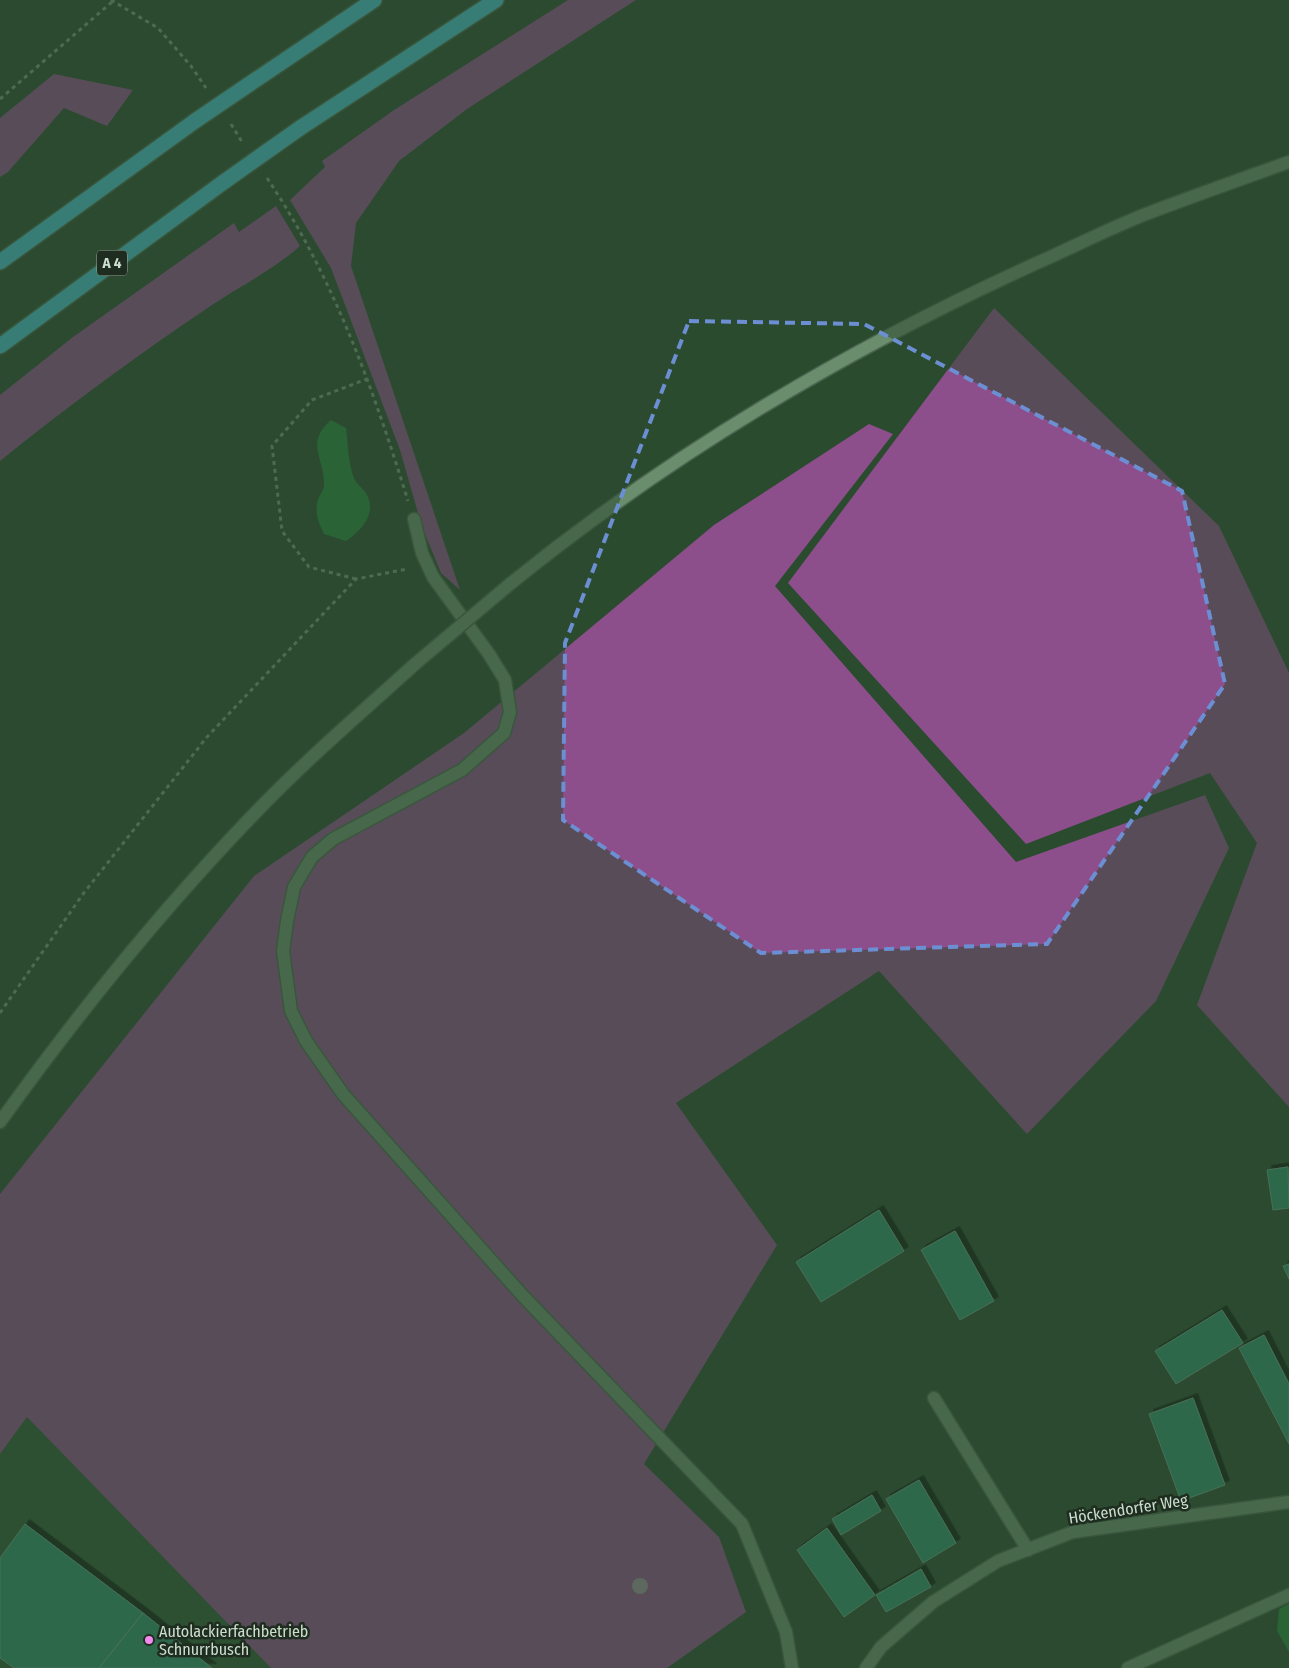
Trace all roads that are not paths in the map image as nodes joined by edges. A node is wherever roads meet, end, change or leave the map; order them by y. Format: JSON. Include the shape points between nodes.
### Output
{"nodes":[{"id":1,"x":374,"y":0,"type":"edge"},
{"id":2,"x":496,"y":0,"type":"edge"},
{"id":3,"x":1289,"y":162,"type":"edge"},
{"id":4,"x":0,"y":262,"type":"edge"},
{"id":5,"x":0,"y":346,"type":"edge"},
{"id":6,"x":414,"y":519,"type":"road end"},
{"id":7,"x":0,"y":1122,"type":"edge"},
{"id":8,"x":934,"y":1398,"type":"dead end"},
{"id":9,"x":1289,"y":1502,"type":"edge"},
{"id":10,"x":1028,"y":1550,"type":"junction"},
{"id":11,"x":1289,"y":1595,"type":"edge"},
{"id":12,"x":792,"y":1668,"type":"edge"},
{"id":13,"x":866,"y":1668,"type":"edge"},
{"id":14,"x":1128,"y":1668,"type":"edge"}],
"edges":[{"from":1,"to":4,"type":"highway","bridge":true,"via":[[195,121]]},
{"from":2,"to":5,"type":"highway","number":"A 4","bridge":true,"via":[[300,128]]},
{"from":3,"to":7,"type":"main road","bridge":true,"via":[[1144,215],[962,296],[783,393],[576,530],[415,664],[272,796],[122,960]]},
{"from":6,"to":12,"type":"main road","via":[[422,553],[434,577],[506,680],[510,712],[504,733],[462,770],[333,839],[312,857],[294,887],[286,921],[283,951],[291,1011],[306,1041],[343,1094],[523,1296],[742,1524],[786,1632]]},
{"from":8,"to":10,"type":"main road"},
{"from":9,"to":10,"type":"main road","name":"Höckendorfer Weg","via":[[1073,1532]]},
{"from":10,"to":13,"type":"main road","name":"Höckendorfer Weg","via":[[998,1561],[933,1602],[881,1647]]},
{"from":11,"to":14,"type":"main road"}]}
